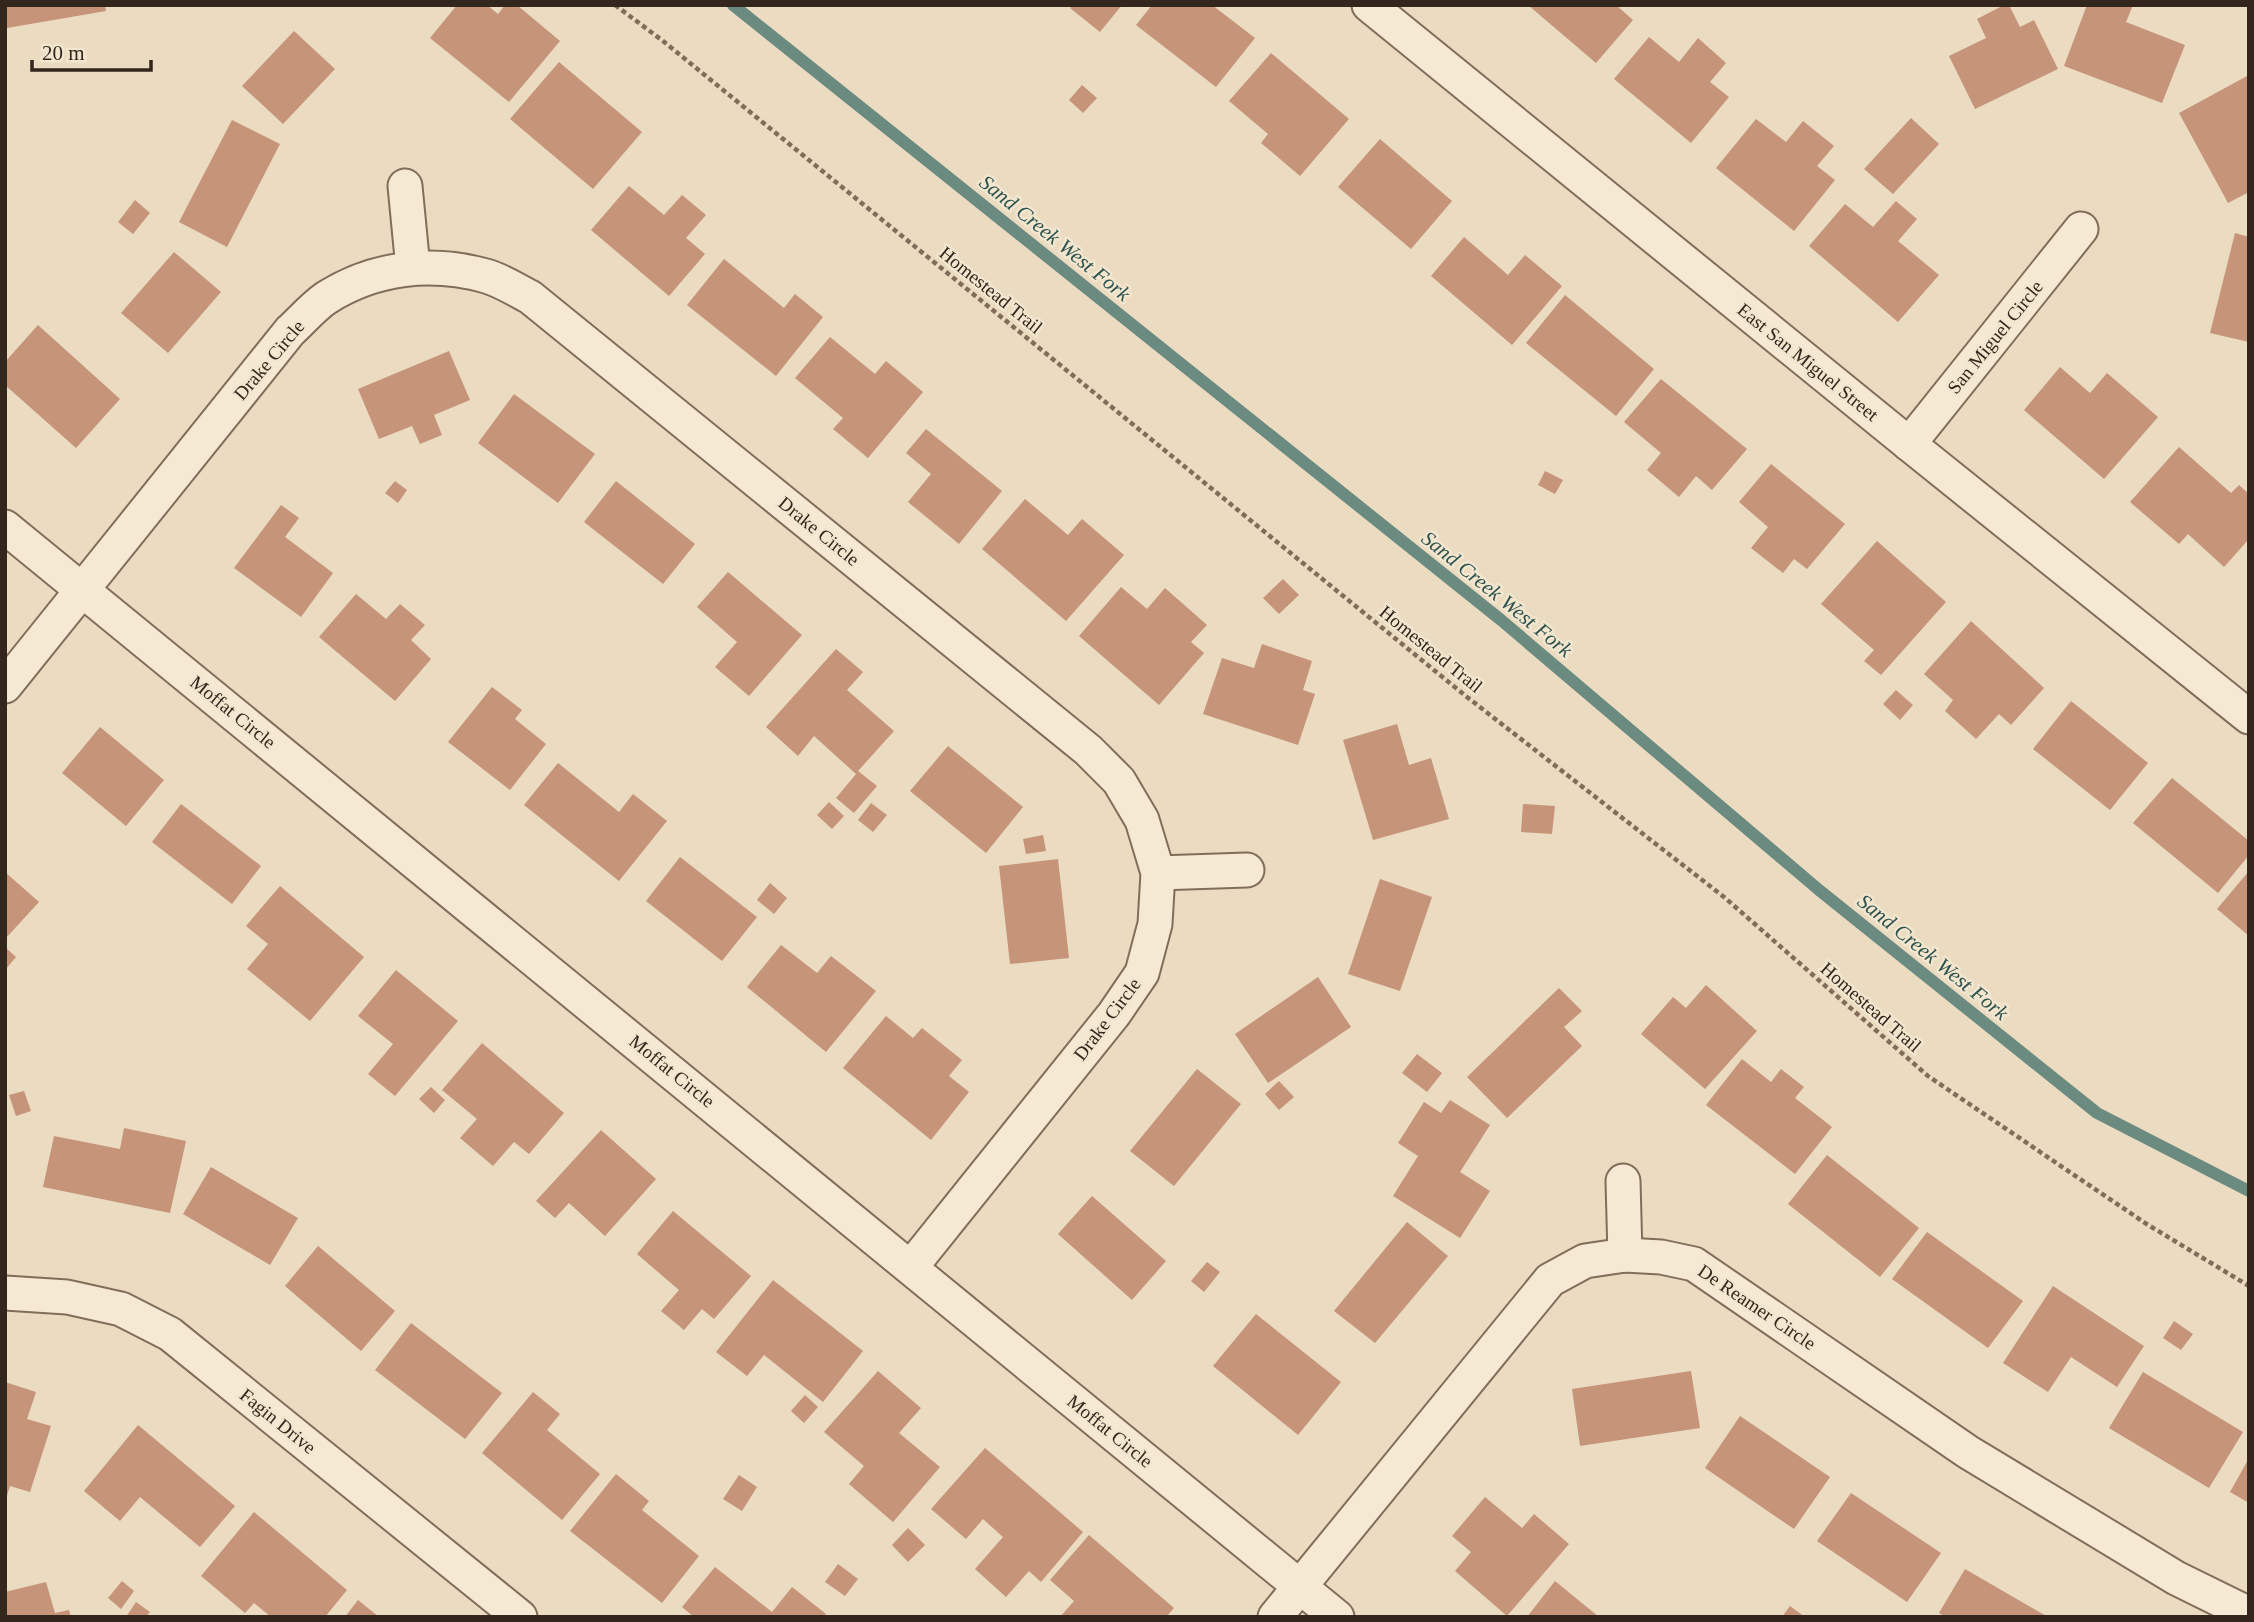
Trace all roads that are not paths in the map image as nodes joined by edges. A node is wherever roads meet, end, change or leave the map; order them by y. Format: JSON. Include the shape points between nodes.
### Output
{"nodes":[{"id":1,"x":1369,"y":5,"type":"edge"},
{"id":2,"x":405,"y":186,"type":"dead end"},
{"id":3,"x":2081,"y":229,"type":"dead end"},
{"id":4,"x":412,"y":268,"type":"junction"},
{"id":5,"x":1909,"y":444,"type":"junction"},
{"id":6,"x":5,"y":527,"type":"edge"},
{"id":7,"x":83,"y":589,"type":"junction"},
{"id":8,"x":5,"y":685,"type":"edge"},
{"id":9,"x":2249,"y":717,"type":"edge"},
{"id":10,"x":1247,"y":870,"type":"dead end"},
{"id":11,"x":1157,"y":873,"type":"junction"},
{"id":12,"x":1623,"y":1181,"type":"dead end"},
{"id":13,"x":1626,"y":1255,"type":"junction"},
{"id":14,"x":911,"y":1267,"type":"junction"},
{"id":15,"x":5,"y":1293,"type":"edge"},
{"id":16,"x":1300,"y":1587,"type":"junction"},
{"id":17,"x":2249,"y":1614,"type":"edge"},
{"id":18,"x":520,"y":1617,"type":"edge"},
{"id":19,"x":1275,"y":1617,"type":"edge"},
{"id":20,"x":1337,"y":1617,"type":"edge"}],
"edges":[{"from":1,"to":5,"type":"street","name":"East San Miguel Street"},
{"from":2,"to":4,"type":"street"},
{"from":3,"to":5,"type":"street","name":"San Miguel Circle"},
{"from":4,"to":7,"type":"street","name":"Drake Circle","via":[[363,278],[324,299],[290,331]]},
{"from":4,"to":11,"type":"street","name":"Drake Circle","via":[[451,269],[489,277],[530,297],[1034,706],[1119,781],[1142,820]]},
{"from":5,"to":9,"type":"street","name":"East San Miguel Street"},
{"from":6,"to":7,"type":"street","name":"Moffat Circle"},
{"from":7,"to":8,"type":"street","name":"Drake Circle"},
{"from":7,"to":14,"type":"street","name":"Moffat Circle"},
{"from":10,"to":11,"type":"street"},
{"from":11,"to":14,"type":"street","name":"Drake Circle","via":[[1155,924],[1142,973]]},
{"from":12,"to":13,"type":"street"},
{"from":13,"to":16,"type":"street","name":"De Reamer Circle","via":[[1585,1261],[1549,1280]]},
{"from":13,"to":17,"type":"street","name":"De Reamer Circle","via":[[1661,1256],[1694,1264],[1968,1452],[2176,1578]]},
{"from":14,"to":16,"type":"street","name":"Moffat Circle"},
{"from":15,"to":18,"type":"street","name":"Fagin Drive","via":[[67,1297],[121,1309],[170,1334]]},
{"from":16,"to":19,"type":"street","name":"De Reamer Circle"},
{"from":16,"to":20,"type":"street","name":"Moffat Circle"}]}
